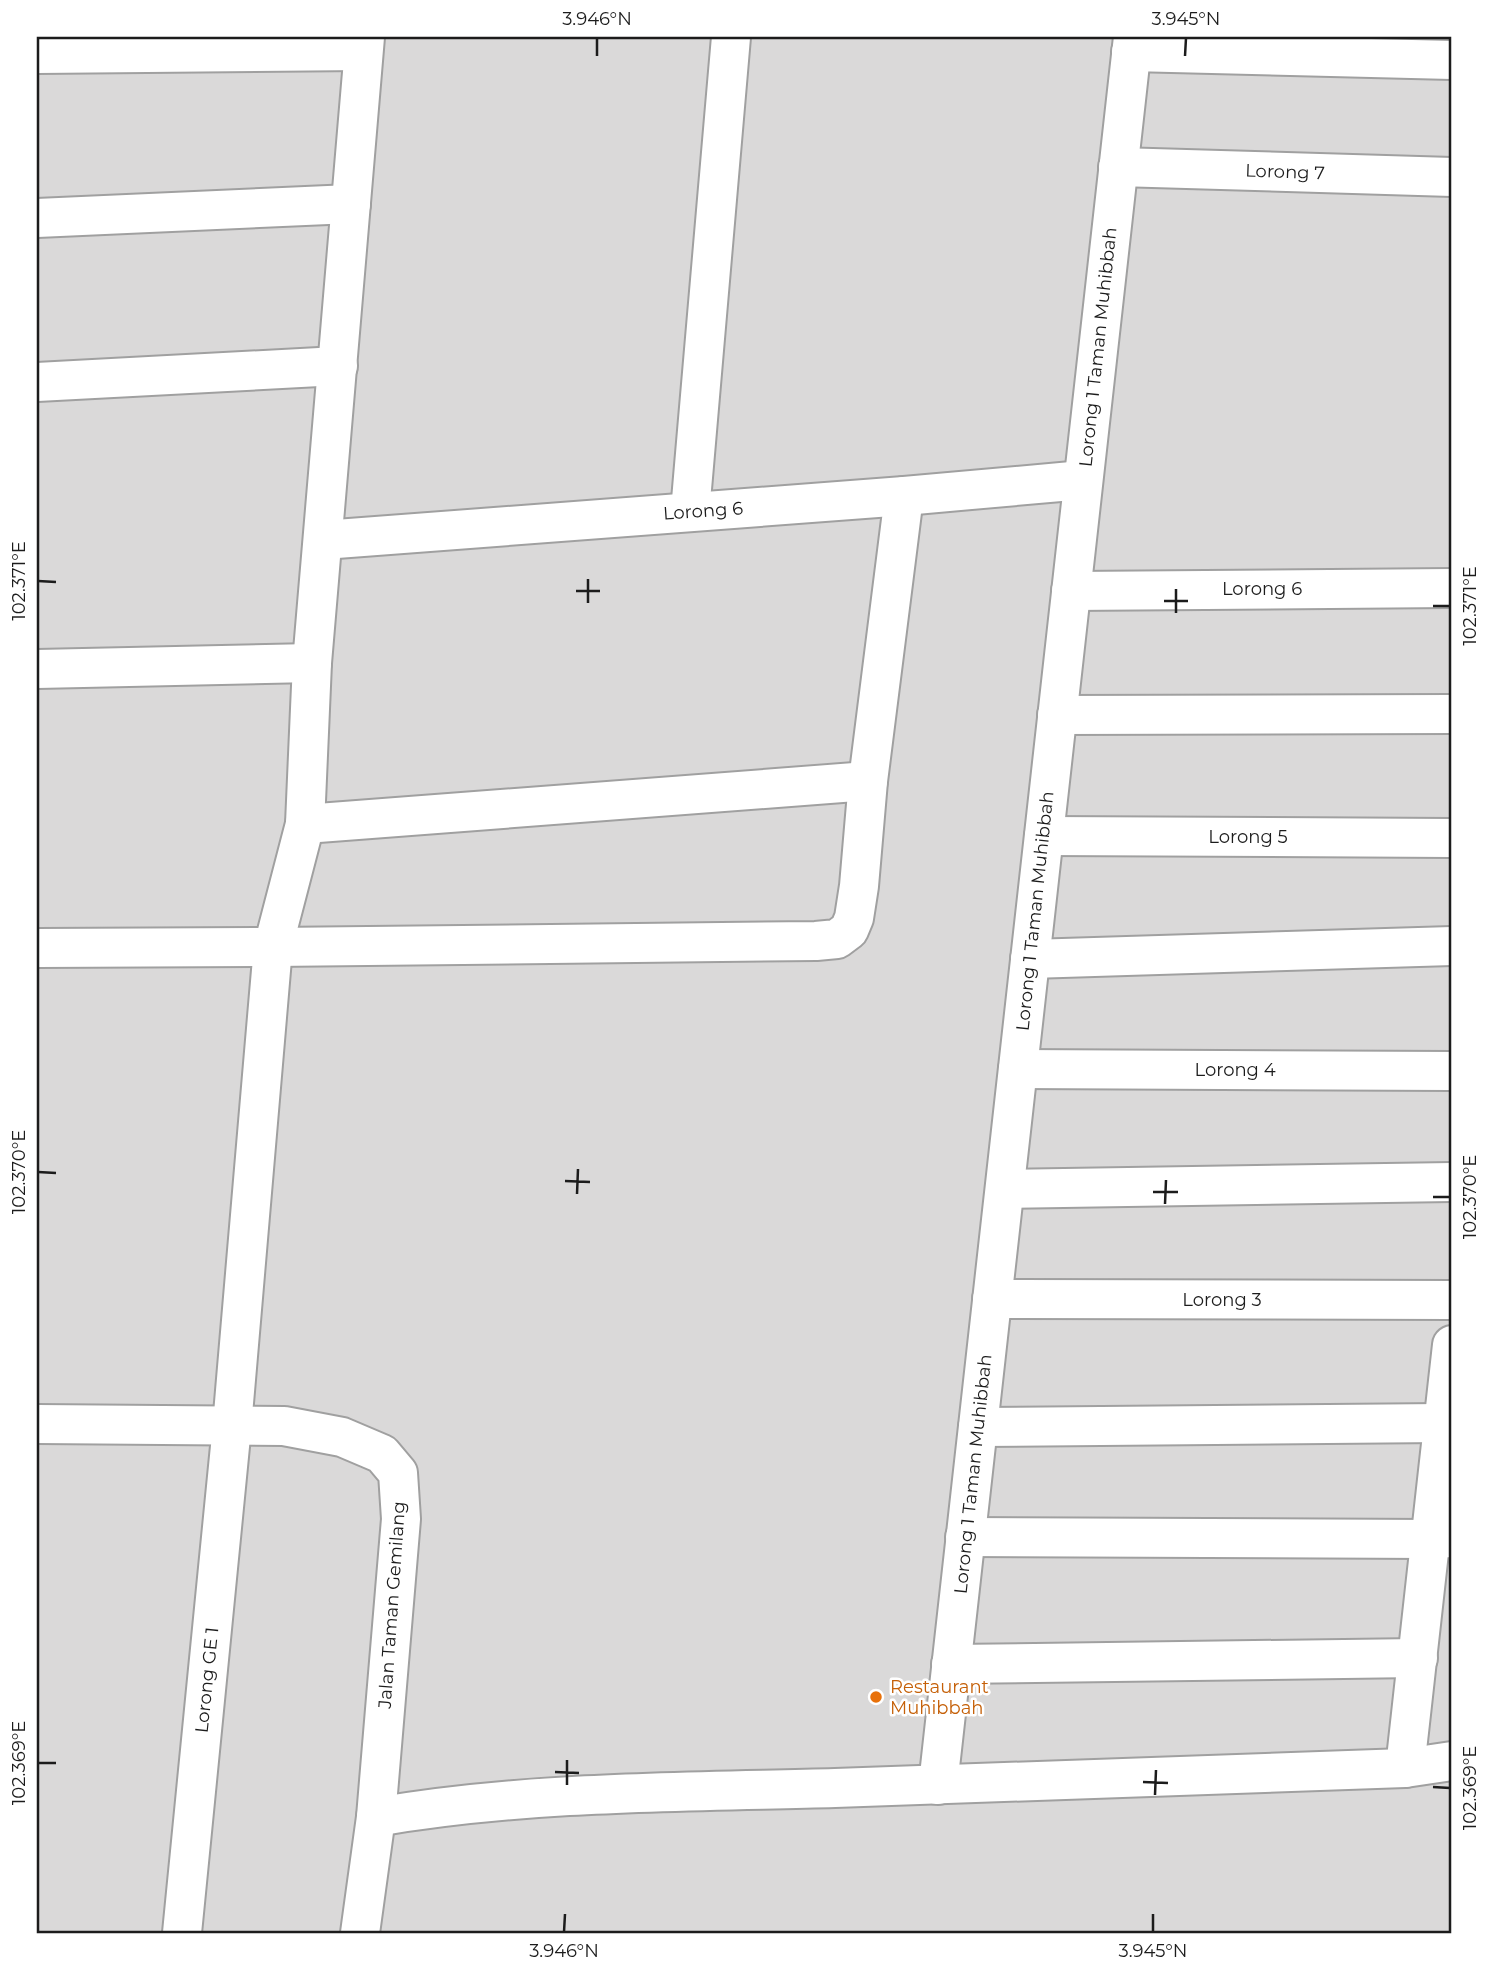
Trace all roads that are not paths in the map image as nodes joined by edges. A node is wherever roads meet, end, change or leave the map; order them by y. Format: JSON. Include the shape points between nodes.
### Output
{"nodes":[{"id":1,"x":731,"y":37,"type":"edge"},
{"id":2,"x":364,"y":44,"type":"edge"},
{"id":3,"x":1132,"y":44,"type":"edge"},
{"id":4,"x":221,"y":45,"type":"edge"},
{"id":5,"x":57,"y":48,"type":"edge"},
{"id":6,"x":1452,"y":60,"type":"edge"},
{"id":7,"x":1118,"y":167,"type":"junction"},
{"id":8,"x":1452,"y":177,"type":"edge"},
{"id":9,"x":351,"y":204,"type":"junction"},
{"id":10,"x":37,"y":218,"type":"edge"},
{"id":11,"x":338,"y":366,"type":"junction"},
{"id":12,"x":37,"y":382,"type":"edge"},
{"id":13,"x":1083,"y":480,"type":"junction"},
{"id":14,"x":904,"y":496,"type":"junction"},
{"id":15,"x":690,"y":512,"type":"junction"},
{"id":16,"x":323,"y":540,"type":"junction"},
{"id":17,"x":1452,"y":587,"type":"edge"},
{"id":18,"x":1071,"y":591,"type":"junction"},
{"id":19,"x":312,"y":663,"type":"junction"},
{"id":20,"x":37,"y":669,"type":"edge"},
{"id":21,"x":1452,"y":714,"type":"edge"},
{"id":22,"x":1058,"y":715,"type":"junction"},
{"id":23,"x":868,"y":781,"type":"junction"},
{"id":24,"x":305,"y":824,"type":"junction"},
{"id":25,"x":1044,"y":836,"type":"junction"},
{"id":26,"x":1452,"y":838,"type":"edge"},
{"id":27,"x":1452,"y":946,"type":"edge"},
{"id":28,"x":273,"y":947,"type":"junction"},
{"id":29,"x":37,"y":948,"type":"edge"},
{"id":30,"x":1030,"y":959,"type":"junction"},
{"id":31,"x":1018,"y":1069,"type":"junction"},
{"id":32,"x":1452,"y":1071,"type":"edge"},
{"id":33,"x":1452,"y":1182,"type":"edge"},
{"id":34,"x":1004,"y":1189,"type":"junction"},
{"id":35,"x":992,"y":1299,"type":"junction"},
{"id":36,"x":1452,"y":1300,"type":"edge"},
{"id":37,"x":1452,"y":1345,"type":"edge"},
{"id":38,"x":1443,"y":1423,"type":"junction"},
{"id":39,"x":37,"y":1424,"type":"edge"},
{"id":40,"x":232,"y":1426,"type":"junction"},
{"id":41,"x":978,"y":1427,"type":"junction"},
{"id":42,"x":965,"y":1537,"type":"junction"},
{"id":43,"x":1442,"y":1538,"type":"edge"},
{"id":44,"x":1418,"y":1658,"type":"junction"},
{"id":45,"x":951,"y":1664,"type":"junction"},
{"id":46,"x":1452,"y":1761,"type":"edge"},
{"id":47,"x":1405,"y":1768,"type":"junction"},
{"id":48,"x":938,"y":1785,"type":"junction"},
{"id":49,"x":376,"y":1818,"type":"junction"},
{"id":50,"x":182,"y":1933,"type":"edge"},
{"id":51,"x":360,"y":1933,"type":"edge"}],
"edges":[{"from":1,"to":15,"type":"street"},
{"from":2,"to":4,"type":"street"},
{"from":2,"to":9,"type":"street","name":"Lorong GE 1"},
{"from":3,"to":6,"type":"street"},
{"from":3,"to":7,"type":"street","name":"Lorong 1 Taman Muhibbah"},
{"from":4,"to":5,"type":"street"},
{"from":7,"to":8,"type":"street","name":"Lorong 7"},
{"from":7,"to":13,"type":"street","name":"Lorong 1 Taman Muhibbah"},
{"from":9,"to":10,"type":"street"},
{"from":9,"to":11,"type":"street","name":"Lorong GE 1"},
{"from":11,"to":12,"type":"street"},
{"from":11,"to":16,"type":"street","name":"Lorong GE 1"},
{"from":13,"to":14,"type":"street","name":"Lorong 6"},
{"from":13,"to":18,"type":"street","name":"Lorong 1 Taman Muhibbah"},
{"from":14,"to":15,"type":"street","name":"Lorong 6"},
{"from":14,"to":23,"type":"street"},
{"from":15,"to":16,"type":"street","name":"Lorong 6"},
{"from":16,"to":19,"type":"street","name":"Lorong GE 1"},
{"from":17,"to":18,"type":"street","name":"Lorong 6"},
{"from":18,"to":22,"type":"street","name":"Lorong 1 Taman Muhibbah"},
{"from":19,"to":20,"type":"street"},
{"from":19,"to":24,"type":"street","name":"Lorong GE 1"},
{"from":21,"to":22,"type":"street"},
{"from":22,"to":25,"type":"street","name":"Lorong 1 Taman Muhibbah"},
{"from":23,"to":24,"type":"street"},
{"from":23,"to":28,"type":"street","via":[[854,918],[849,930],[837,939]]},
{"from":24,"to":28,"type":"street","name":"Lorong GE 1"},
{"from":25,"to":26,"type":"street","name":"Lorong 5"},
{"from":25,"to":30,"type":"street","name":"Lorong 1 Taman Muhibbah"},
{"from":27,"to":30,"type":"street"},
{"from":28,"to":29,"type":"street"},
{"from":28,"to":40,"type":"street","name":"Lorong GE 1"},
{"from":30,"to":31,"type":"street","name":"Lorong 1 Taman Muhibbah"},
{"from":31,"to":32,"type":"street","name":"Lorong 4"},
{"from":31,"to":34,"type":"street","name":"Lorong 1 Taman Muhibbah"},
{"from":33,"to":34,"type":"street"},
{"from":34,"to":35,"type":"street","name":"Lorong 1 Taman Muhibbah"},
{"from":35,"to":36,"type":"street","name":"Lorong 3"},
{"from":35,"to":41,"type":"street","name":"Lorong 1 Taman Muhibbah"},
{"from":37,"to":38,"type":"street"},
{"from":38,"to":41,"type":"street"},
{"from":38,"to":43,"type":"street"},
{"from":39,"to":40,"type":"street","name":"Jalan Taman Gemilang"},
{"from":40,"to":49,"type":"street","name":"Jalan Taman Gemilang","via":[[284,1426],[342,1437],[382,1454],[398,1473],[401,1519]]},
{"from":40,"to":50,"type":"street","name":"Lorong GE 1"},
{"from":41,"to":42,"type":"street","name":"Lorong 1 Taman Muhibbah"},
{"from":42,"to":43,"type":"street"},
{"from":42,"to":45,"type":"street","name":"Lorong 1 Taman Muhibbah"},
{"from":43,"to":44,"type":"street"},
{"from":44,"to":45,"type":"street"},
{"from":44,"to":47,"type":"street"},
{"from":45,"to":48,"type":"street","name":"Lorong 1 Taman Muhibbah"},
{"from":46,"to":47,"type":"street"},
{"from":47,"to":48,"type":"street"},
{"from":48,"to":49,"type":"street","via":[[604,1794],[437,1807]]},
{"from":49,"to":51,"type":"street","name":"Jalan Taman Gemilang"}]}
